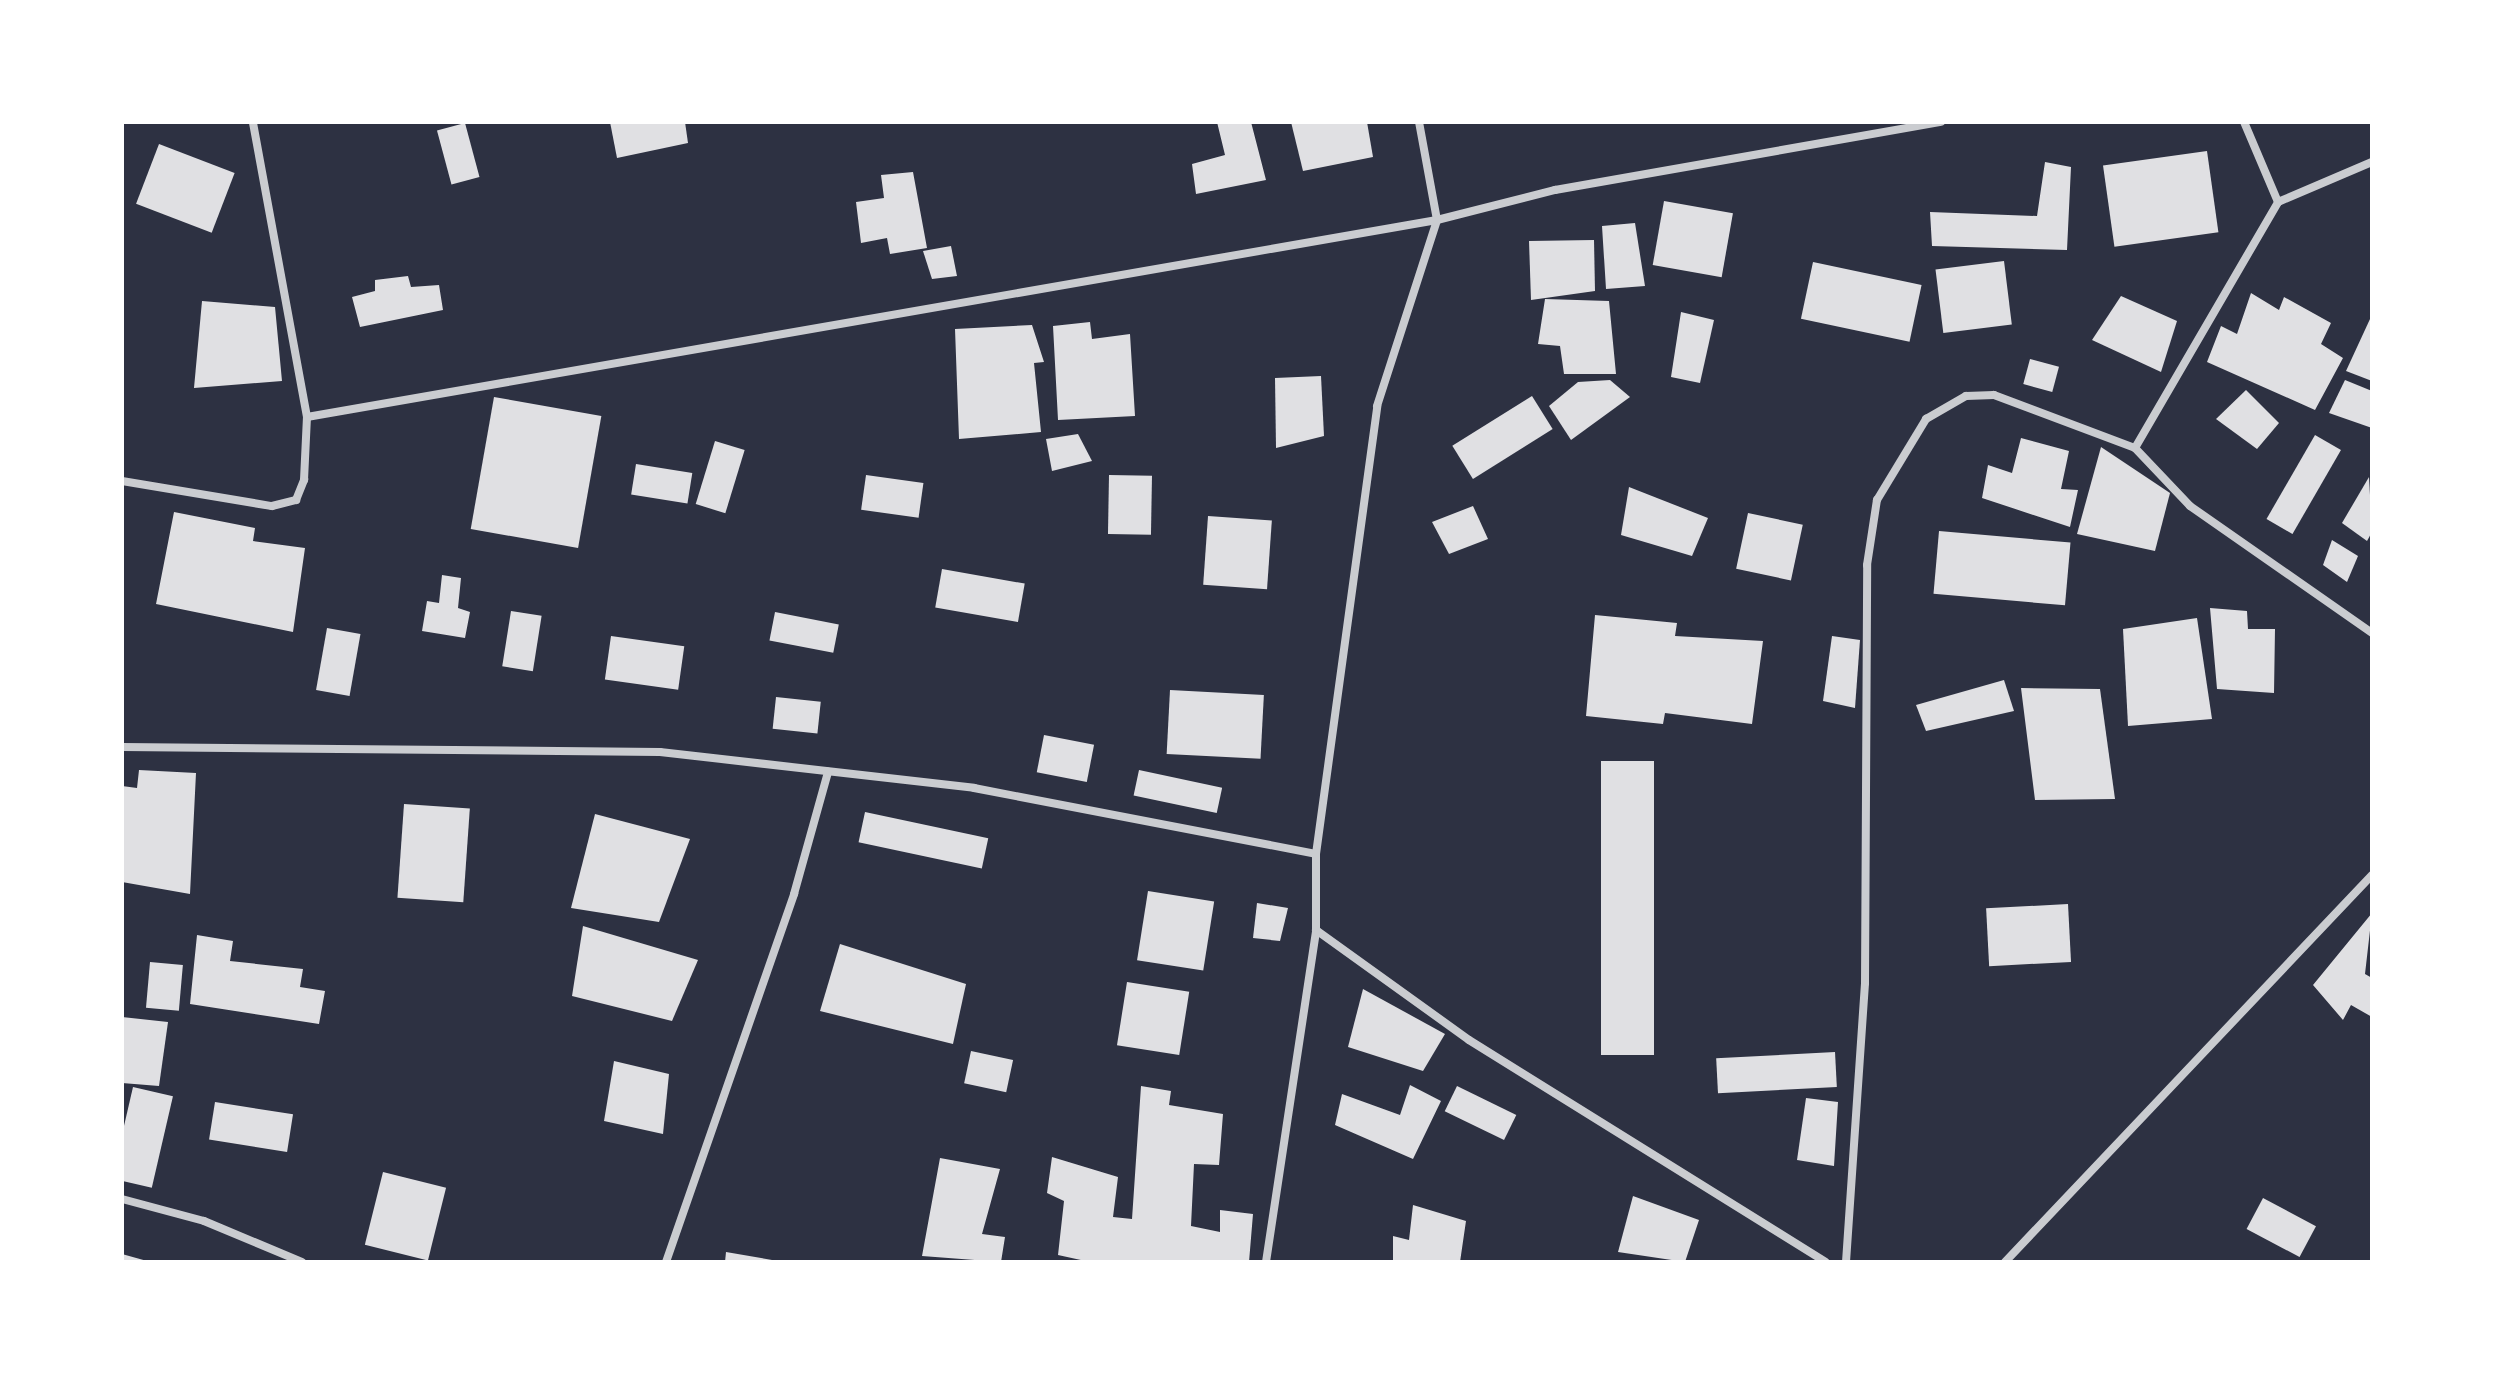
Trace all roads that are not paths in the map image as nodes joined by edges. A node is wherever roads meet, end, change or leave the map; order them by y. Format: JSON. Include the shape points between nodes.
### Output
{"nodes":[{"id":1,"x":253,"y":122,"type":"edge"},
{"id":2,"x":1419,"y":122,"type":"edge"},
{"id":3,"x":1941,"y":122,"type":"edge"},
{"id":4,"x":2244,"y":122,"type":"edge"},
{"id":5,"x":2372,"y":162,"type":"edge"},
{"id":6,"x":2278,"y":202,"type":"junction"},
{"id":7,"x":1437,"y":220,"type":"junction"},
{"id":8,"x":307,"y":417,"type":"junction"},
{"id":9,"x":2135,"y":448,"type":"junction"},
{"id":10,"x":122,"y":481,"type":"edge"},
{"id":11,"x":2372,"y":633,"type":"edge"},
{"id":12,"x":122,"y":747,"type":"edge"},
{"id":13,"x":828,"y":772,"type":"junction"},
{"id":14,"x":1316,"y":854,"type":"junction"},
{"id":15,"x":2372,"y":875,"type":"edge"},
{"id":16,"x":1316,"y":930,"type":"junction"},
{"id":17,"x":122,"y":1199,"type":"edge"},
{"id":18,"x":302,"y":1262,"type":"edge"},
{"id":19,"x":666,"y":1262,"type":"edge"},
{"id":20,"x":1266,"y":1262,"type":"edge"},
{"id":21,"x":1825,"y":1262,"type":"edge"},
{"id":22,"x":1846,"y":1262,"type":"edge"},
{"id":23,"x":2005,"y":1262,"type":"edge"}],
"edges":[{"from":1,"to":8,"type":"street"},
{"from":2,"to":7,"type":"street"},
{"from":3,"to":7,"type":"street","via":[[1555,190]]},
{"from":4,"to":6,"type":"street"},
{"from":5,"to":6,"type":"street"},
{"from":6,"to":9,"type":"street"},
{"from":7,"to":8,"type":"street"},
{"from":7,"to":14,"type":"street","via":[[1377,406]]},
{"from":8,"to":10,"type":"street","via":[[296,500],[237,505]]},
{"from":9,"to":11,"type":"street","via":[[2190,506]]},
{"from":9,"to":22,"type":"street","via":[[1994,395],[1966,396],[1926,419],[1877,500],[1867,565],[1865,983]]},
{"from":12,"to":13,"type":"street","via":[[660,752]]},
{"from":13,"to":14,"type":"street","via":[[974,788]]},
{"from":13,"to":19,"type":"street","via":[[794,894]]},
{"from":14,"to":16,"type":"street"},
{"from":15,"to":23,"type":"street"},
{"from":16,"to":20,"type":"street"},
{"from":16,"to":21,"type":"street","via":[[1469,1040]]},
{"from":17,"to":18,"type":"street","via":[[204,1221]]}]}
